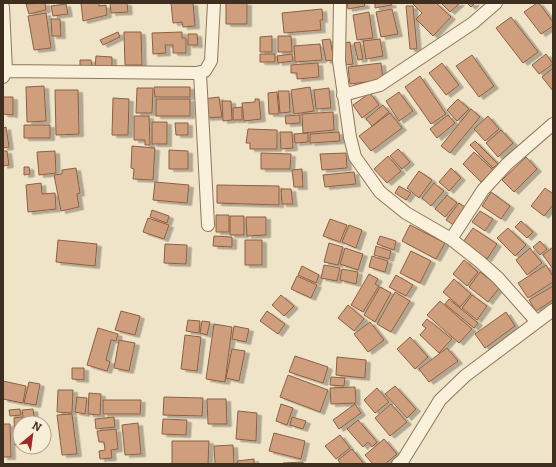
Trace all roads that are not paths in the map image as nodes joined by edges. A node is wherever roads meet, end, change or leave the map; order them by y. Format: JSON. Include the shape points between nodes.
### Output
{"nodes":[{"id":1,"x":214,"y":3,"type":"edge"},
{"id":2,"x":340,"y":3,"type":"edge"},
{"id":3,"x":496,"y":3,"type":"edge"},
{"id":4,"x":3,"y":7,"type":"edge"},
{"id":5,"x":200,"y":73,"type":"junction"},
{"id":6,"x":4,"y":74,"type":"edge"},
{"id":7,"x":343,"y":95,"type":"junction"},
{"id":8,"x":553,"y":124,"type":"edge"},
{"id":9,"x":208,"y":225,"type":"dead end"},
{"id":10,"x":452,"y":239,"type":"junction"},
{"id":11,"x":553,"y":310,"type":"edge"},
{"id":12,"x":537,"y":322,"type":"junction"},
{"id":13,"x":398,"y":464,"type":"edge"}],
"edges":[{"from":1,"to":5,"type":"street","via":[[211,61],[205,71]]},
{"from":2,"to":7,"type":"street","via":[[339,61]]},
{"from":3,"to":7,"type":"street","via":[[473,23],[380,86]]},
{"from":4,"to":6,"type":"street"},
{"from":5,"to":6,"type":"street"},
{"from":5,"to":9,"type":"street"},
{"from":7,"to":10,"type":"street","via":[[355,157],[380,192],[406,213]]},
{"from":8,"to":10,"type":"street","via":[[507,164],[484,190]]},
{"from":10,"to":12,"type":"street","via":[[498,278]]},
{"from":11,"to":12,"type":"street"},
{"from":12,"to":13,"type":"street","via":[[465,376],[440,400]]}]}
